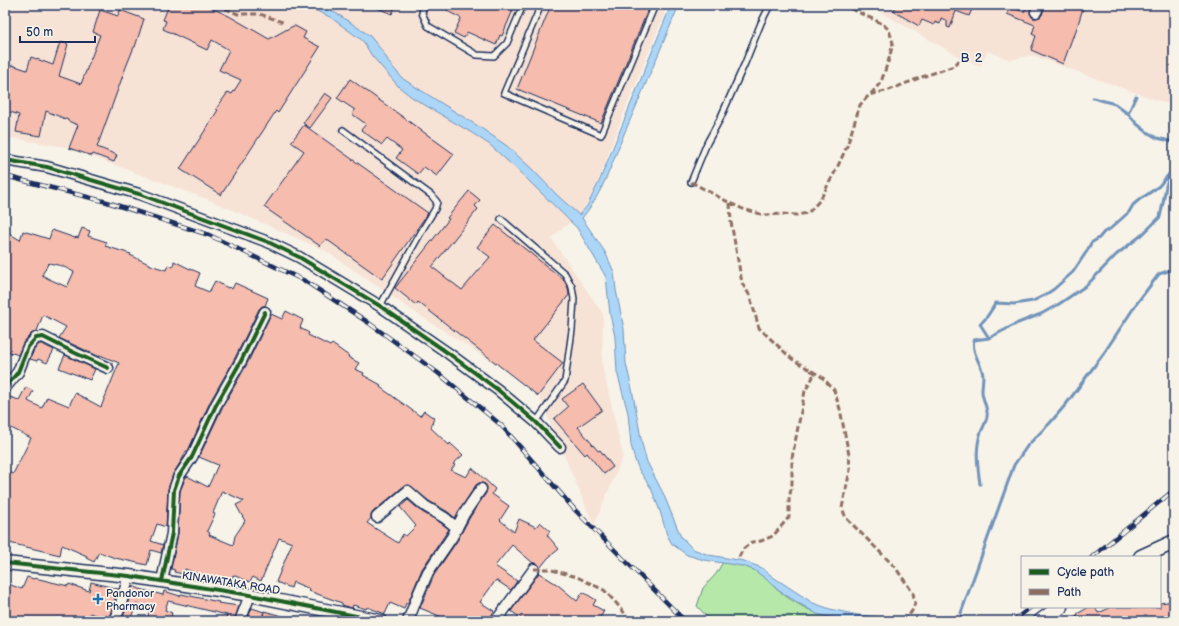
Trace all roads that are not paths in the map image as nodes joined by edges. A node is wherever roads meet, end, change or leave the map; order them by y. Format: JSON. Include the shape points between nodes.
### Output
{"nodes":[{"id":1,"x":424,"y":5,"type":"edge"},
{"id":2,"x":524,"y":5,"type":"edge"},
{"id":3,"x":541,"y":5,"type":"edge"},
{"id":4,"x":655,"y":5,"type":"edge"},
{"id":5,"x":770,"y":5,"type":"edge"},
{"id":6,"x":343,"y":130,"type":"dead end"},
{"id":7,"x":5,"y":160,"type":"edge"},
{"id":8,"x":691,"y":182,"type":"dead end"},
{"id":9,"x":501,"y":219,"type":"dead end"},
{"id":10,"x":380,"y":306,"type":"junction"},
{"id":11,"x":265,"y":312,"type":"dead end"},
{"id":12,"x":108,"y":368,"type":"dead end"},
{"id":13,"x":5,"y":388,"type":"edge"},
{"id":14,"x":536,"y":422,"type":"junction"},
{"id":15,"x":560,"y":447,"type":"dead end"},
{"id":16,"x":481,"y":489,"type":"dead end"},
{"id":17,"x":377,"y":517,"type":"dead end"},
{"id":18,"x":457,"y":528,"type":"junction"},
{"id":19,"x":1174,"y":542,"type":"edge"},
{"id":20,"x":1143,"y":556,"type":"edge"},
{"id":21,"x":5,"y":564,"type":"edge"},
{"id":22,"x":534,"y":569,"type":"dead end"},
{"id":23,"x":129,"y":576,"type":"junction"},
{"id":24,"x":162,"y":581,"type":"junction"},
{"id":25,"x":250,"y":595,"type":"junction"},
{"id":26,"x":1059,"y":608,"type":"edge"},
{"id":27,"x":114,"y":621,"type":"edge"},
{"id":28,"x":240,"y":621,"type":"edge"},
{"id":29,"x":381,"y":621,"type":"edge"},
{"id":30,"x":408,"y":621,"type":"edge"},
{"id":31,"x":496,"y":621,"type":"edge"},
{"id":32,"x":1041,"y":621,"type":"edge"}],
"edges":[{"from":1,"to":2,"type":"lane","via":[[422,13],[428,26],[477,55],[494,56],[507,43]]},
{"from":3,"to":4,"type":"lane","via":[[504,93],[601,135]]},
{"from":5,"to":8,"type":"lane"},
{"from":6,"to":10,"type":"lane","via":[[437,202]]},
{"from":7,"to":10,"type":"street","via":[[47,167],[139,194],[268,242],[299,257]]},
{"from":9,"to":14,"type":"lane","via":[[565,274],[574,299],[565,381]]},
{"from":10,"to":14,"type":"street","via":[[498,390]]},
{"from":11,"to":24,"type":"street","via":[[192,457],[179,476],[174,490],[172,533]]},
{"from":12,"to":13,"type":"street","via":[[43,337],[36,338],[26,350],[18,372]]},
{"from":14,"to":15,"type":"street"},
{"from":16,"to":18,"type":"street"},
{"from":17,"to":18,"type":"street","via":[[408,491]]},
{"from":18,"to":30,"type":"street","via":[[428,572]]},
{"from":19,"to":20,"type":"main road"},
{"from":21,"to":23,"type":"street","name":"KINAWATAKA ROAD"},
{"from":22,"to":31,"type":"street"},
{"from":23,"to":24,"type":"street","name":"KINAWATAKA ROAD"},
{"from":23,"to":27,"type":"street"},
{"from":24,"to":25,"type":"street","name":"KINAWATAKA ROAD"},
{"from":25,"to":28,"type":"street"},
{"from":25,"to":29,"type":"street","name":"KINAWATAKA ROAD"},
{"from":26,"to":32,"type":"main road"}]}
